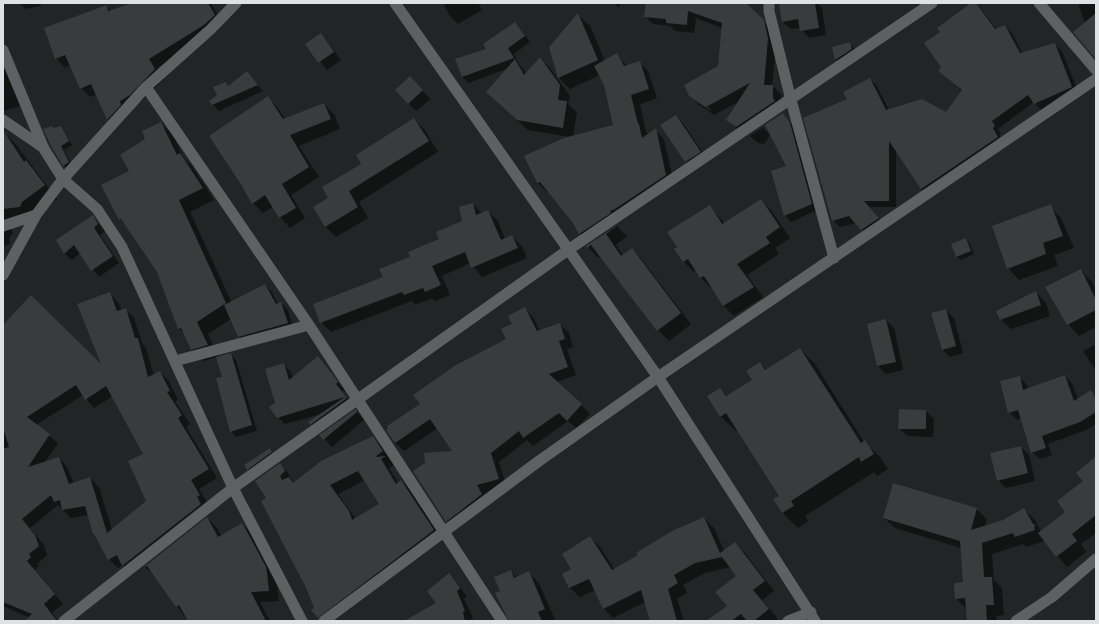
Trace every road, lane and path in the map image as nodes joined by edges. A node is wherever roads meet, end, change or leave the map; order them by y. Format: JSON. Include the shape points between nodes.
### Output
{"nodes":[{"id":1,"x":236,"y":3,"type":"edge"},
{"id":2,"x":395,"y":3,"type":"edge"},
{"id":3,"x":769,"y":3,"type":"edge"},
{"id":4,"x":932,"y":3,"type":"edge"},
{"id":5,"x":1039,"y":3,"type":"edge"},
{"id":6,"x":3,"y":50,"type":"edge"},
{"id":7,"x":1096,"y":70,"type":"edge"},
{"id":8,"x":1096,"y":79,"type":"edge"},
{"id":9,"x":146,"y":87,"type":"junction"},
{"id":10,"x":790,"y":100,"type":"junction"},
{"id":11,"x":3,"y":120,"type":"edge"},
{"id":12,"x":44,"y":148,"type":"junction"},
{"id":13,"x":63,"y":179,"type":"junction"},
{"id":14,"x":36,"y":216,"type":"junction"},
{"id":15,"x":3,"y":226,"type":"edge"},
{"id":16,"x":568,"y":250,"type":"junction"},
{"id":17,"x":834,"y":258,"type":"junction"},
{"id":18,"x":3,"y":275,"type":"edge"},
{"id":19,"x":309,"y":324,"type":"junction"},
{"id":20,"x":175,"y":361,"type":"junction"},
{"id":21,"x":658,"y":377,"type":"junction"},
{"id":22,"x":357,"y":400,"type":"junction"},
{"id":23,"x":233,"y":488,"type":"junction"},
{"id":24,"x":445,"y":532,"type":"junction"},
{"id":25,"x":1096,"y":559,"type":"edge"},
{"id":26,"x":813,"y":617,"type":"edge"},
{"id":27,"x":64,"y":621,"type":"edge"},
{"id":28,"x":302,"y":621,"type":"edge"},
{"id":29,"x":324,"y":621,"type":"edge"},
{"id":30,"x":502,"y":621,"type":"edge"},
{"id":31,"x":788,"y":621,"type":"edge"},
{"id":32,"x":1016,"y":621,"type":"edge"}],
"edges":[{"from":1,"to":9,"type":"street"},
{"from":2,"to":16,"type":"street"},
{"from":3,"to":10,"type":"street"},
{"from":4,"to":10,"type":"street"},
{"from":5,"to":7,"type":"street"},
{"from":6,"to":12,"type":"street"},
{"from":8,"to":17,"type":"street"},
{"from":9,"to":13,"type":"street"},
{"from":9,"to":19,"type":"street"},
{"from":10,"to":16,"type":"street"},
{"from":10,"to":17,"type":"street"},
{"from":11,"to":12,"type":"street"},
{"from":12,"to":13,"type":"street"},
{"from":13,"to":14,"type":"street"},
{"from":13,"to":20,"type":"street","via":[[97,209],[122,248]]},
{"from":14,"to":15,"type":"street"},
{"from":14,"to":18,"type":"street"},
{"from":16,"to":21,"type":"street"},
{"from":16,"to":22,"type":"street"},
{"from":17,"to":21,"type":"street"},
{"from":19,"to":20,"type":"street"},
{"from":19,"to":22,"type":"street"},
{"from":20,"to":23,"type":"street"},
{"from":21,"to":24,"type":"street","via":[[539,461]]},
{"from":21,"to":26,"type":"street"},
{"from":22,"to":23,"type":"street"},
{"from":22,"to":24,"type":"street"},
{"from":23,"to":27,"type":"street"},
{"from":23,"to":28,"type":"street"},
{"from":24,"to":29,"type":"street"},
{"from":24,"to":30,"type":"street"},
{"from":25,"to":32,"type":"street","via":[[1052,597]]},
{"from":26,"to":31,"type":"street"}]}
